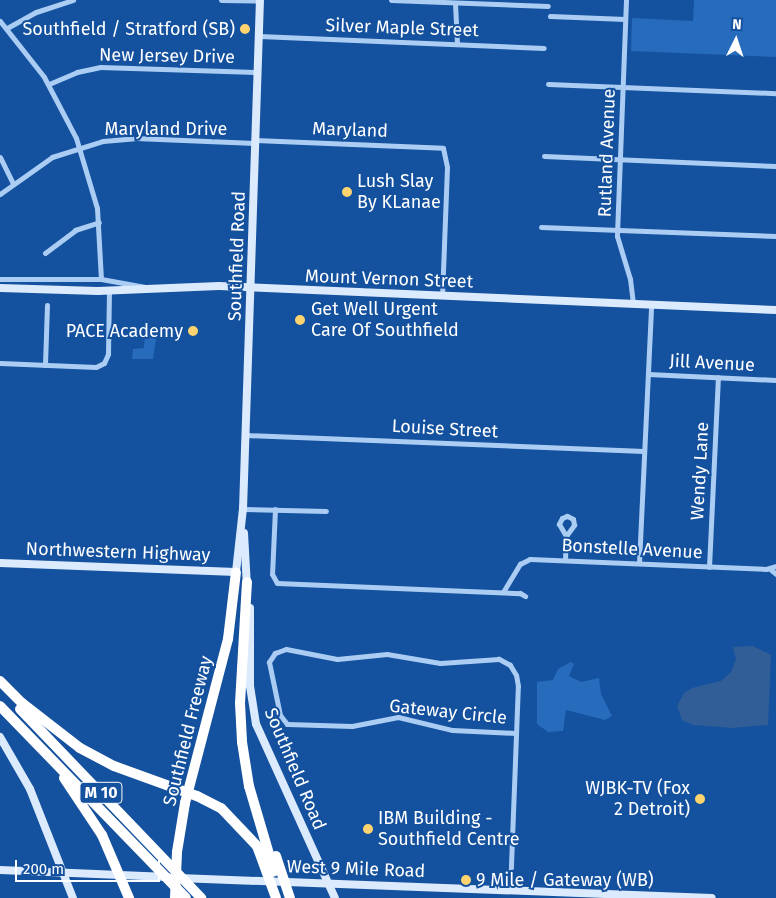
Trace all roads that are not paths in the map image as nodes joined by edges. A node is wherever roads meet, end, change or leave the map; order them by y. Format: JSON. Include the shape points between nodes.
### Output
{"nodes":[{"id":1,"x":73,"y":0,"type":"edge"},
{"id":2,"x":221,"y":0,"type":"edge"},
{"id":3,"x":391,"y":0,"type":"edge"},
{"id":4,"x":626,"y":0,"type":"edge"},
{"id":5,"x":260,"y":1,"type":"edge"},
{"id":6,"x":448,"y":1,"type":"edge"},
{"id":7,"x":455,"y":3,"type":"junction"},
{"id":8,"x":548,"y":6,"type":"dead end"},
{"id":9,"x":550,"y":16,"type":"dead end"},
{"id":10,"x":625,"y":20,"type":"junction"},
{"id":11,"x":0,"y":21,"type":"edge"},
{"id":12,"x":7,"y":28,"type":"junction"},
{"id":13,"x":259,"y":36,"type":"junction"},
{"id":14,"x":457,"y":44,"type":"junction"},
{"id":15,"x":544,"y":48,"type":"dead end"},
{"id":16,"x":258,"y":72,"type":"junction"},
{"id":17,"x":49,"y":84,"type":"junction"},
{"id":18,"x":548,"y":84,"type":"dead end"},
{"id":19,"x":623,"y":87,"type":"junction"},
{"id":20,"x":776,"y":93,"type":"edge"},
{"id":21,"x":255,"y":142,"type":"junction"},
{"id":22,"x":80,"y":147,"type":"junction"},
{"id":23,"x":544,"y":156,"type":"dead end"},
{"id":24,"x":0,"y":157,"type":"edge"},
{"id":25,"x":620,"y":160,"type":"junction"},
{"id":26,"x":776,"y":166,"type":"edge"},
{"id":27,"x":13,"y":184,"type":"junction"},
{"id":28,"x":0,"y":194,"type":"edge"},
{"id":29,"x":99,"y":222,"type":"junction"},
{"id":30,"x":541,"y":227,"type":"dead end"},
{"id":31,"x":617,"y":230,"type":"junction"},
{"id":32,"x":776,"y":236,"type":"edge"},
{"id":33,"x":45,"y":253,"type":"dead end"},
{"id":34,"x":0,"y":279,"type":"edge"},
{"id":35,"x":101,"y":279,"type":"junction"},
{"id":36,"x":0,"y":288,"type":"edge"},
{"id":37,"x":251,"y":288,"type":"junction"},
{"id":38,"x":149,"y":289,"type":"junction"},
{"id":39,"x":109,"y":291,"type":"junction"},
{"id":40,"x":442,"y":296,"type":"junction"},
{"id":41,"x":633,"y":304,"type":"junction"},
{"id":42,"x":47,"y":305,"type":"dead end"},
{"id":43,"x":651,"y":305,"type":"junction"},
{"id":44,"x":776,"y":310,"type":"edge"},
{"id":45,"x":0,"y":363,"type":"edge"},
{"id":46,"x":45,"y":365,"type":"junction"},
{"id":47,"x":648,"y":374,"type":"junction"},
{"id":48,"x":718,"y":377,"type":"junction"},
{"id":49,"x":776,"y":380,"type":"edge"},
{"id":50,"x":246,"y":435,"type":"junction"},
{"id":51,"x":644,"y":451,"type":"junction"},
{"id":52,"x":275,"y":509,"type":"junction"},
{"id":53,"x":243,"y":511,"type":"junction"},
{"id":54,"x":326,"y":511,"type":"dead end"},
{"id":55,"x":566,"y":536,"type":"dead end"},
{"id":56,"x":566,"y":560,"type":"junction"},
{"id":57,"x":0,"y":563,"type":"edge"},
{"id":58,"x":639,"y":563,"type":"junction"},
{"id":59,"x":709,"y":566,"type":"junction"},
{"id":60,"x":776,"y":566,"type":"edge"},
{"id":61,"x":770,"y":569,"type":"junction"},
{"id":62,"x":236,"y":572,"type":"junction"},
{"id":63,"x":776,"y":574,"type":"edge"},
{"id":64,"x":247,"y":582,"type":"junction"},
{"id":65,"x":503,"y":592,"type":"junction"},
{"id":66,"x":525,"y":596,"type":"dead end"},
{"id":67,"x":0,"y":681,"type":"edge"},
{"id":68,"x":0,"y":688,"type":"edge"},
{"id":69,"x":0,"y":706,"type":"edge"},
{"id":70,"x":515,"y":733,"type":"junction"},
{"id":71,"x":0,"y":737,"type":"edge"},
{"id":72,"x":272,"y":862,"type":"junction"},
{"id":73,"x":0,"y":870,"type":"edge"},
{"id":74,"x":62,"y":873,"type":"junction"},
{"id":75,"x":328,"y":883,"type":"junction"},
{"id":76,"x":510,"y":891,"type":"junction"},
{"id":77,"x":282,"y":896,"type":"edge"},
{"id":78,"x":684,"y":897,"type":"edge"},
{"id":79,"x":72,"y":898,"type":"edge"},
{"id":80,"x":129,"y":898,"type":"edge"},
{"id":81,"x":175,"y":898,"type":"edge"},
{"id":82,"x":186,"y":898,"type":"edge"},
{"id":83,"x":201,"y":898,"type":"edge"},
{"id":84,"x":335,"y":898,"type":"edge"},
{"id":85,"x":694,"y":898,"type":"edge"},
{"id":86,"x":712,"y":898,"type":"edge"}],
"edges":[{"from":1,"to":12,"type":"street","via":[[36,12]]},
{"from":2,"to":5,"type":"street"},
{"from":3,"to":6,"type":"street"},
{"from":4,"to":10,"type":"street","name":"Rutland Avenue"},
{"from":5,"to":13,"type":"main road","name":"Southfield Road"},
{"from":6,"to":7,"type":"street"},
{"from":7,"to":8,"type":"street"},
{"from":7,"to":14,"type":"street"},
{"from":9,"to":10,"type":"street"},
{"from":10,"to":19,"type":"street","name":"Rutland Avenue"},
{"from":11,"to":12,"type":"street"},
{"from":12,"to":17,"type":"street"},
{"from":13,"to":14,"type":"street","name":"Silver Maple Street"},
{"from":13,"to":16,"type":"main road","name":"Southfield Road"},
{"from":14,"to":15,"type":"street","name":"Silver Maple Street"},
{"from":16,"to":17,"type":"street","name":"New Jersey Drive","via":[[100,67]]},
{"from":16,"to":21,"type":"main road","name":"Southfield Road"},
{"from":17,"to":22,"type":"street"},
{"from":18,"to":19,"type":"street"},
{"from":19,"to":20,"type":"street"},
{"from":19,"to":25,"type":"street","name":"Rutland Avenue"},
{"from":21,"to":22,"type":"street","name":"Maryland Drive","via":[[128,138]]},
{"from":21,"to":37,"type":"main road","name":"Southfield Road"},
{"from":21,"to":40,"type":"street","name":"Maryland","via":[[442,148],[447,167]]},
{"from":22,"to":27,"type":"street","name":"Maryland Drive","via":[[48,160]]},
{"from":22,"to":29,"type":"street"},
{"from":23,"to":25,"type":"street"},
{"from":24,"to":27,"type":"street"},
{"from":25,"to":26,"type":"street"},
{"from":25,"to":31,"type":"street","name":"Rutland Avenue"},
{"from":27,"to":28,"type":"street","name":"Maryland Drive"},
{"from":29,"to":33,"type":"street","via":[[75,230]]},
{"from":29,"to":35,"type":"street"},
{"from":30,"to":31,"type":"street"},
{"from":31,"to":32,"type":"street"},
{"from":31,"to":41,"type":"street","name":"Rutland Avenue"},
{"from":34,"to":35,"type":"street"},
{"from":35,"to":38,"type":"street"},
{"from":36,"to":39,"type":"main road","name":"Mount Vernon Street"},
{"from":37,"to":38,"type":"main road","name":"Mount Vernon Street"},
{"from":37,"to":40,"type":"main road","name":"Mount Vernon Street"},
{"from":37,"to":50,"type":"main road","name":"Southfield Road"},
{"from":38,"to":39,"type":"main road","name":"Mount Vernon Street"},
{"from":39,"to":46,"type":"street","via":[[108,354],[104,364]]},
{"from":40,"to":41,"type":"main road","name":"Mount Vernon Street"},
{"from":41,"to":43,"type":"main road","name":"Mount Vernon Street"},
{"from":42,"to":46,"type":"street"},
{"from":43,"to":44,"type":"main road","name":"Mount Vernon Street"},
{"from":43,"to":47,"type":"street"},
{"from":45,"to":46,"type":"street"},
{"from":47,"to":48,"type":"street","name":"Jill Avenue"},
{"from":47,"to":51,"type":"street"},
{"from":48,"to":49,"type":"street","name":"Jill Avenue"},
{"from":48,"to":59,"type":"street","name":"Wendy Lane"},
{"from":50,"to":51,"type":"street","name":"Louise Street"},
{"from":50,"to":53,"type":"main road","name":"Southfield Road"},
{"from":51,"to":58,"type":"street"},
{"from":52,"to":53,"type":"street"},
{"from":52,"to":54,"type":"street"},
{"from":52,"to":65,"type":"street","via":[[273,580],[281,584]]},
{"from":53,"to":62,"type":"main road","name":"Southfield Road"},
{"from":53,"to":64,"type":"main road","name":"Southfield Road"},
{"from":55,"to":56,"type":"street"},
{"from":56,"to":58,"type":"street","name":"Bonstelle Avenue"},
{"from":56,"to":65,"type":"street","name":"Bonstelle Avenue","via":[[526,560],[520,564]]},
{"from":57,"to":62,"type":"main road","name":"Northwestern Highway"},
{"from":58,"to":59,"type":"street","name":"Bonstelle Avenue"},
{"from":59,"to":61,"type":"street","name":"Bonstelle Avenue"},
{"from":60,"to":61,"type":"street","name":"Bonstelle Avenue"},
{"from":61,"to":63,"type":"street"},
{"from":62,"to":81,"type":"highway","name":"Southfield Freeway","via":[[228,639],[185,803]]},
{"from":64,"to":72,"type":"highway","via":[[240,717],[248,775]]},
{"from":64,"to":75,"type":"main road","name":"Southfield Road","via":[[250,696],[256,724]]},
{"from":65,"to":66,"type":"street"},
{"from":67,"to":72,"type":"highway","via":[[22,704],[80,748],[114,766],[221,808]]},
{"from":68,"to":83,"type":"highway","number":"M 10"},
{"from":69,"to":80,"type":"highway","via":[[78,796],[102,835]]},
{"from":69,"to":82,"type":"highway","number":"M 10"},
{"from":70,"to":70,"type":"street","name":"Gateway Circle","via":[[517,678],[515,670],[502,660],[440,663],[387,654],[337,660],[282,650],[272,654],[269,662],[280,715],[289,724],[352,726],[398,717],[452,730]]},
{"from":70,"to":76,"type":"street","name":"Gateway Circle"},
{"from":71,"to":74,"type":"main road","via":[[30,789]]},
{"from":72,"to":77,"type":"highway"},
{"from":73,"to":74,"type":"main road","name":"West 9 Mile Road"},
{"from":74,"to":75,"type":"main road","name":"West 9 Mile Road"},
{"from":74,"to":79,"type":"main road"},
{"from":75,"to":76,"type":"main road","name":"West 9 Mile Road"},
{"from":75,"to":84,"type":"main road","name":"Southfield Road"},
{"from":76,"to":78,"type":"main road","name":"West 9 Mile Road"},
{"from":78,"to":85,"type":"main road","name":"West 9 Mile Road"},
{"from":85,"to":86,"type":"main road","name":"West 9 Mile Road"}]}
